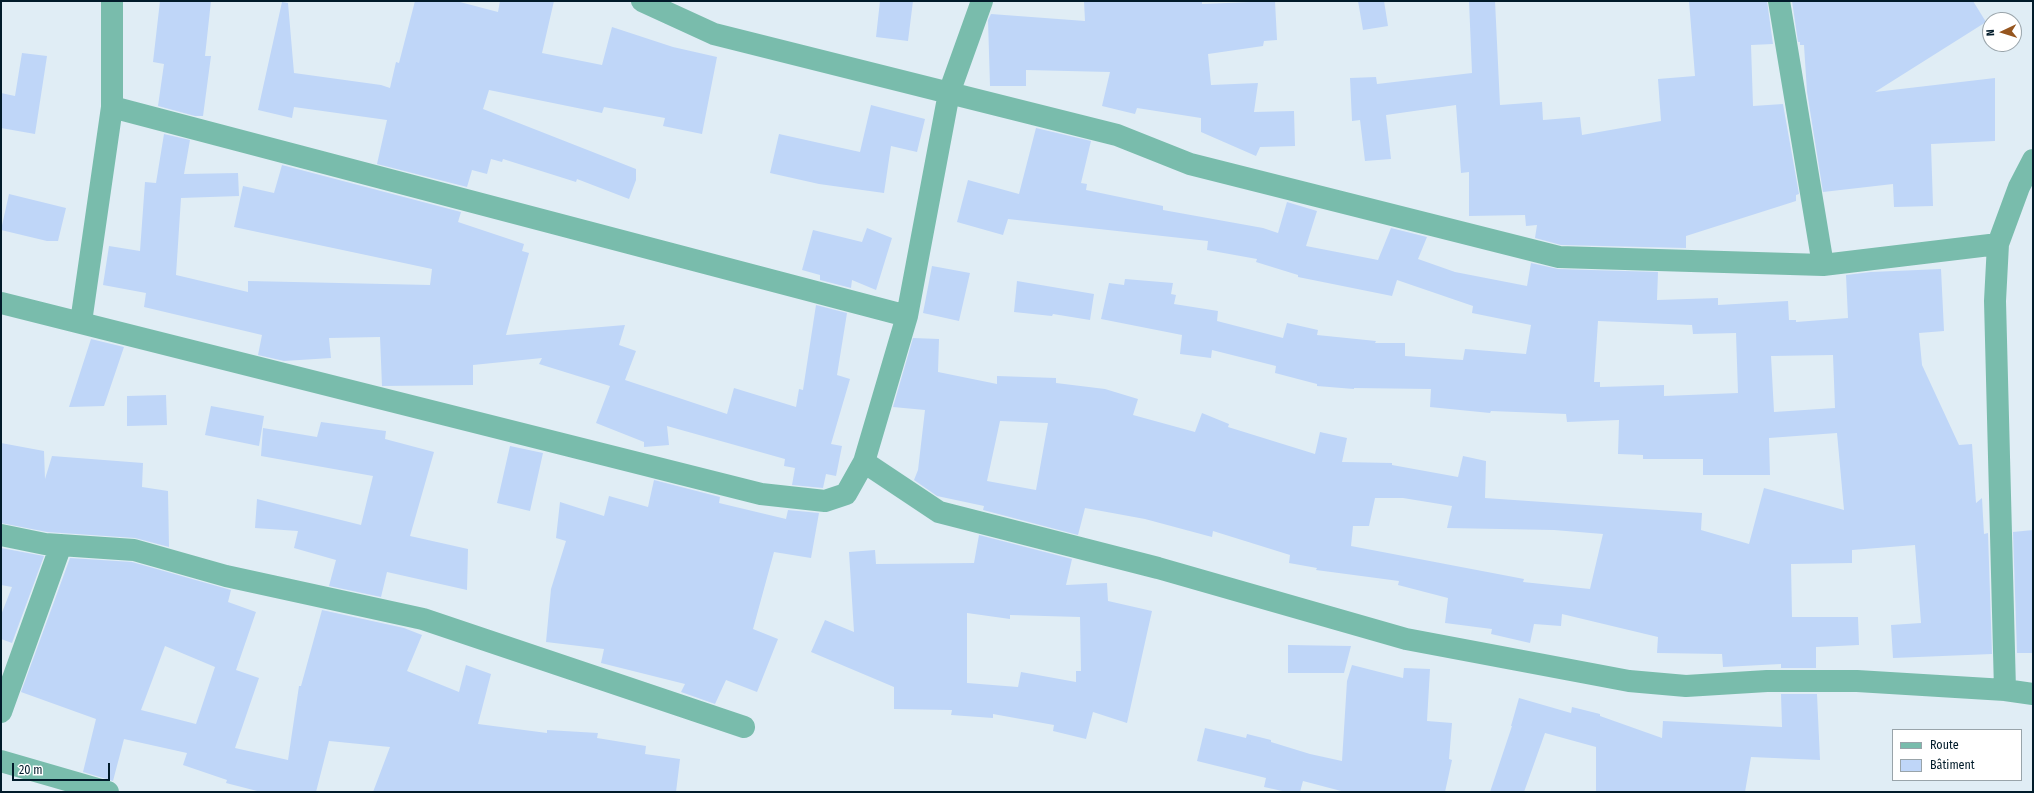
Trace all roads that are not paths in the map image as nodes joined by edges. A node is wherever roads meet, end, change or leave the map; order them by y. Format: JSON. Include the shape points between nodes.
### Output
{"nodes":[{"id":1,"x":112,"y":1,"type":"edge"},
{"id":2,"x":642,"y":1,"type":"edge"},
{"id":3,"x":982,"y":1,"type":"edge"},
{"id":4,"x":1779,"y":1,"type":"edge"},
{"id":5,"x":949,"y":92,"type":"junction"},
{"id":6,"x":112,"y":107,"type":"junction"},
{"id":7,"x":2033,"y":160,"type":"edge"},
{"id":8,"x":1998,"y":244,"type":"junction"},
{"id":9,"x":1823,"y":265,"type":"junction"},
{"id":10,"x":1,"y":303,"type":"edge"},
{"id":11,"x":907,"y":316,"type":"junction"},
{"id":12,"x":81,"y":322,"type":"junction"},
{"id":13,"x":864,"y":462,"type":"junction"},
{"id":14,"x":1,"y":535,"type":"edge"},
{"id":15,"x":61,"y":545,"type":"junction"},
{"id":16,"x":2005,"y":690,"type":"junction"},
{"id":17,"x":2033,"y":694,"type":"edge"},
{"id":18,"x":1,"y":712,"type":"edge"},
{"id":19,"x":744,"y":727,"type":"dead end"},
{"id":20,"x":1,"y":761,"type":"edge"},
{"id":21,"x":108,"y":792,"type":"edge"}],
"edges":[{"from":1,"to":6,"type":"street"},
{"from":2,"to":5,"type":"street","via":[[714,34]]},
{"from":3,"to":5,"type":"street"},
{"from":4,"to":9,"type":"street"},
{"from":5,"to":9,"type":"street","via":[[1117,135],[1190,164],[1559,256]]},
{"from":5,"to":11,"type":"street"},
{"from":6,"to":11,"type":"street"},
{"from":6,"to":12,"type":"street"},
{"from":7,"to":8,"type":"street","via":[[2019,187]]},
{"from":8,"to":9,"type":"street"},
{"from":8,"to":16,"type":"street","via":[[1995,301]]},
{"from":10,"to":12,"type":"street"},
{"from":11,"to":13,"type":"street"},
{"from":12,"to":13,"type":"street","via":[[761,494],[825,501],[846,494]]},
{"from":13,"to":16,"type":"street","via":[[939,512],[1158,568],[1406,639],[1628,681],[1686,686],[1767,681],[1857,681]]},
{"from":14,"to":15,"type":"street"},
{"from":15,"to":18,"type":"street"},
{"from":15,"to":19,"type":"street","via":[[134,550],[226,576],[423,620]]},
{"from":16,"to":17,"type":"street"},
{"from":20,"to":21,"type":"street"}]}
